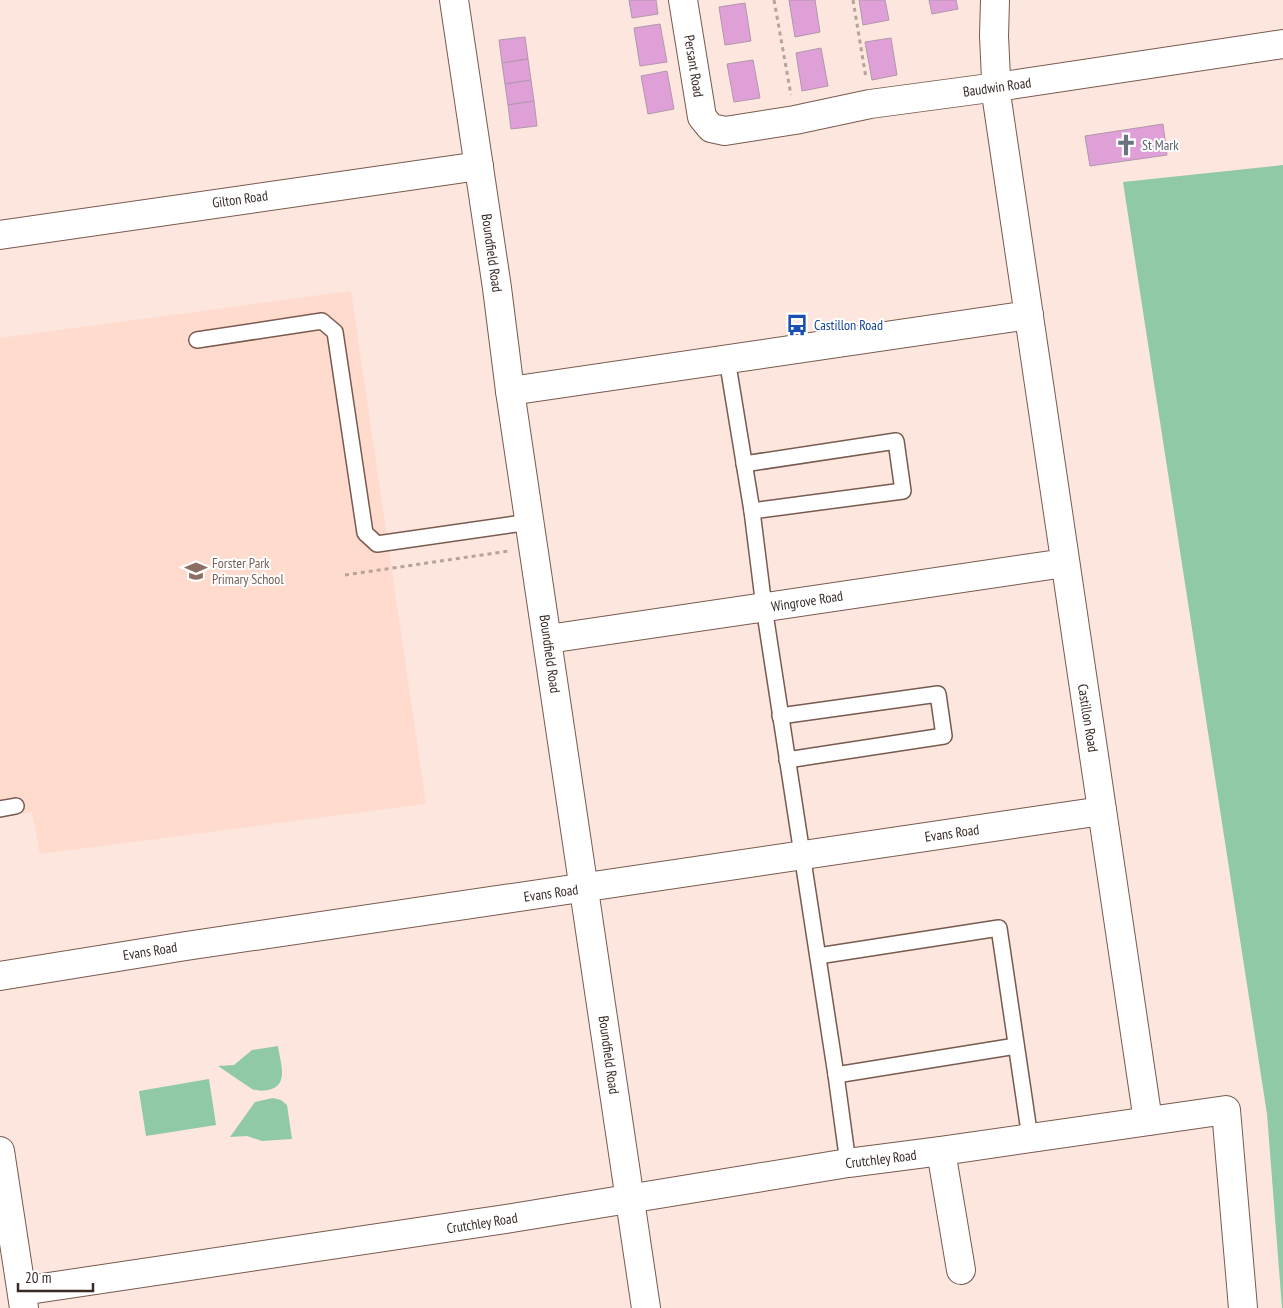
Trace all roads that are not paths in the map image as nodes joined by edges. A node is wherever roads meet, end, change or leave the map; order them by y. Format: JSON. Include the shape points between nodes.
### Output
{"nodes":[{"id":1,"x":454,"y":0,"type":"edge"},
{"id":2,"x":683,"y":0,"type":"edge"},
{"id":3,"x":995,"y":0,"type":"edge"},
{"id":4,"x":1283,"y":44,"type":"edge"},
{"id":5,"x":997,"y":88,"type":"junction"},
{"id":6,"x":711,"y":128,"type":"joint"},
{"id":7,"x":479,"y":166,"type":"junction"},
{"id":8,"x":0,"y":234,"type":"edge"},
{"id":9,"x":1029,"y":315,"type":"junction"},
{"id":10,"x":197,"y":340,"type":"dead end"},
{"id":11,"x":727,"y":359,"type":"junction"},
{"id":12,"x":510,"y":391,"type":"junction"},
{"id":13,"x":744,"y":464,"type":"junction"},
{"id":14,"x":752,"y":511,"type":"junction"},
{"id":15,"x":532,"y":535,"type":"junction"},
{"id":16,"x":1065,"y":563,"type":"junction"},
{"id":17,"x":764,"y":607,"type":"junction"},
{"id":18,"x":548,"y":639,"type":"junction"},
{"id":19,"x":780,"y":716,"type":"junction"},
{"id":20,"x":787,"y":760,"type":"junction"},
{"id":21,"x":16,"y":806,"type":"dead end"},
{"id":22,"x":0,"y":809,"type":"edge"},
{"id":23,"x":1102,"y":811,"type":"junction"},
{"id":24,"x":802,"y":855,"type":"junction"},
{"id":25,"x":584,"y":888,"type":"junction"},
{"id":26,"x":818,"y":956,"type":"junction"},
{"id":27,"x":0,"y":976,"type":"edge"},
{"id":28,"x":1016,"y":1046,"type":"junction"},
{"id":29,"x":836,"y":1075,"type":"junction"},
{"id":30,"x":1148,"y":1121,"type":"junction"},
{"id":31,"x":1030,"y":1138,"type":"junction"},
{"id":32,"x":0,"y":1151,"type":"edge"},
{"id":33,"x":941,"y":1152,"type":"junction"},
{"id":34,"x":848,"y":1163,"type":"junction"},
{"id":35,"x":630,"y":1198,"type":"junction"},
{"id":36,"x":961,"y":1270,"type":"dead end"},
{"id":37,"x":23,"y":1300,"type":"edge"},
{"id":38,"x":646,"y":1308,"type":"edge"},
{"id":39,"x":1243,"y":1308,"type":"edge"}],
"edges":[{"from":1,"to":7,"type":"street","name":"Boundfield Road"},
{"from":2,"to":6,"type":"street","name":"Persant Road","via":[[702,117]]},
{"from":3,"to":5,"type":"street","name":"Castillon Road"},
{"from":4,"to":5,"type":"street","name":"Baudwin Road"},
{"from":5,"to":6,"type":"street","name":"Baudwin Road","via":[[870,104],[725,131]]},
{"from":5,"to":9,"type":"street","name":"Castillon Road"},
{"from":7,"to":8,"type":"street","name":"Gilton Road"},
{"from":7,"to":12,"type":"street","name":"Boundfield Road"},
{"from":9,"to":11,"type":"street"},
{"from":9,"to":16,"type":"street","name":"Castillon Road"},
{"from":10,"to":15,"type":"lane","via":[[322,321],[335,332],[365,532],[376,544]]},
{"from":11,"to":12,"type":"street"},
{"from":11,"to":13,"type":"lane"},
{"from":12,"to":15,"type":"street","name":"Boundfield Road"},
{"from":13,"to":14,"type":"lane"},
{"from":13,"to":14,"type":"lane","via":[[896,441],[903,491]]},
{"from":14,"to":17,"type":"lane"},
{"from":15,"to":18,"type":"street","name":"Boundfield Road"},
{"from":16,"to":17,"type":"street","name":"Wingrove Road"},
{"from":16,"to":23,"type":"street","name":"Castillon Road"},
{"from":17,"to":18,"type":"street","name":"Wingrove Road"},
{"from":17,"to":19,"type":"lane"},
{"from":18,"to":25,"type":"street","name":"Boundfield Road"},
{"from":19,"to":20,"type":"lane"},
{"from":19,"to":20,"type":"lane","via":[[938,694],[944,736]]},
{"from":20,"to":24,"type":"lane"},
{"from":21,"to":22,"type":"lane"},
{"from":23,"to":24,"type":"street","name":"Evans Road"},
{"from":23,"to":30,"type":"street","name":"Castillon Road"},
{"from":24,"to":25,"type":"street","name":"Evans Road"},
{"from":24,"to":26,"type":"lane"},
{"from":25,"to":27,"type":"street","name":"Evans Road"},
{"from":25,"to":35,"type":"street","name":"Boundfield Road"},
{"from":26,"to":28,"type":"lane","via":[[999,928]]},
{"from":26,"to":29,"type":"lane"},
{"from":28,"to":29,"type":"lane"},
{"from":28,"to":31,"type":"lane"},
{"from":29,"to":34,"type":"lane"},
{"from":30,"to":31,"type":"street","name":"Crutchley Road"},
{"from":30,"to":39,"type":"street","name":"Crutchley Road","via":[[1226,1110]]},
{"from":31,"to":33,"type":"street","name":"Crutchley Road"},
{"from":32,"to":37,"type":"street"},
{"from":33,"to":34,"type":"street","name":"Crutchley Road"},
{"from":33,"to":36,"type":"street"},
{"from":34,"to":35,"type":"street","name":"Crutchley Road"},
{"from":35,"to":37,"type":"street","name":"Crutchley Road"},
{"from":35,"to":38,"type":"street","name":"Boundfield Road"}]}
